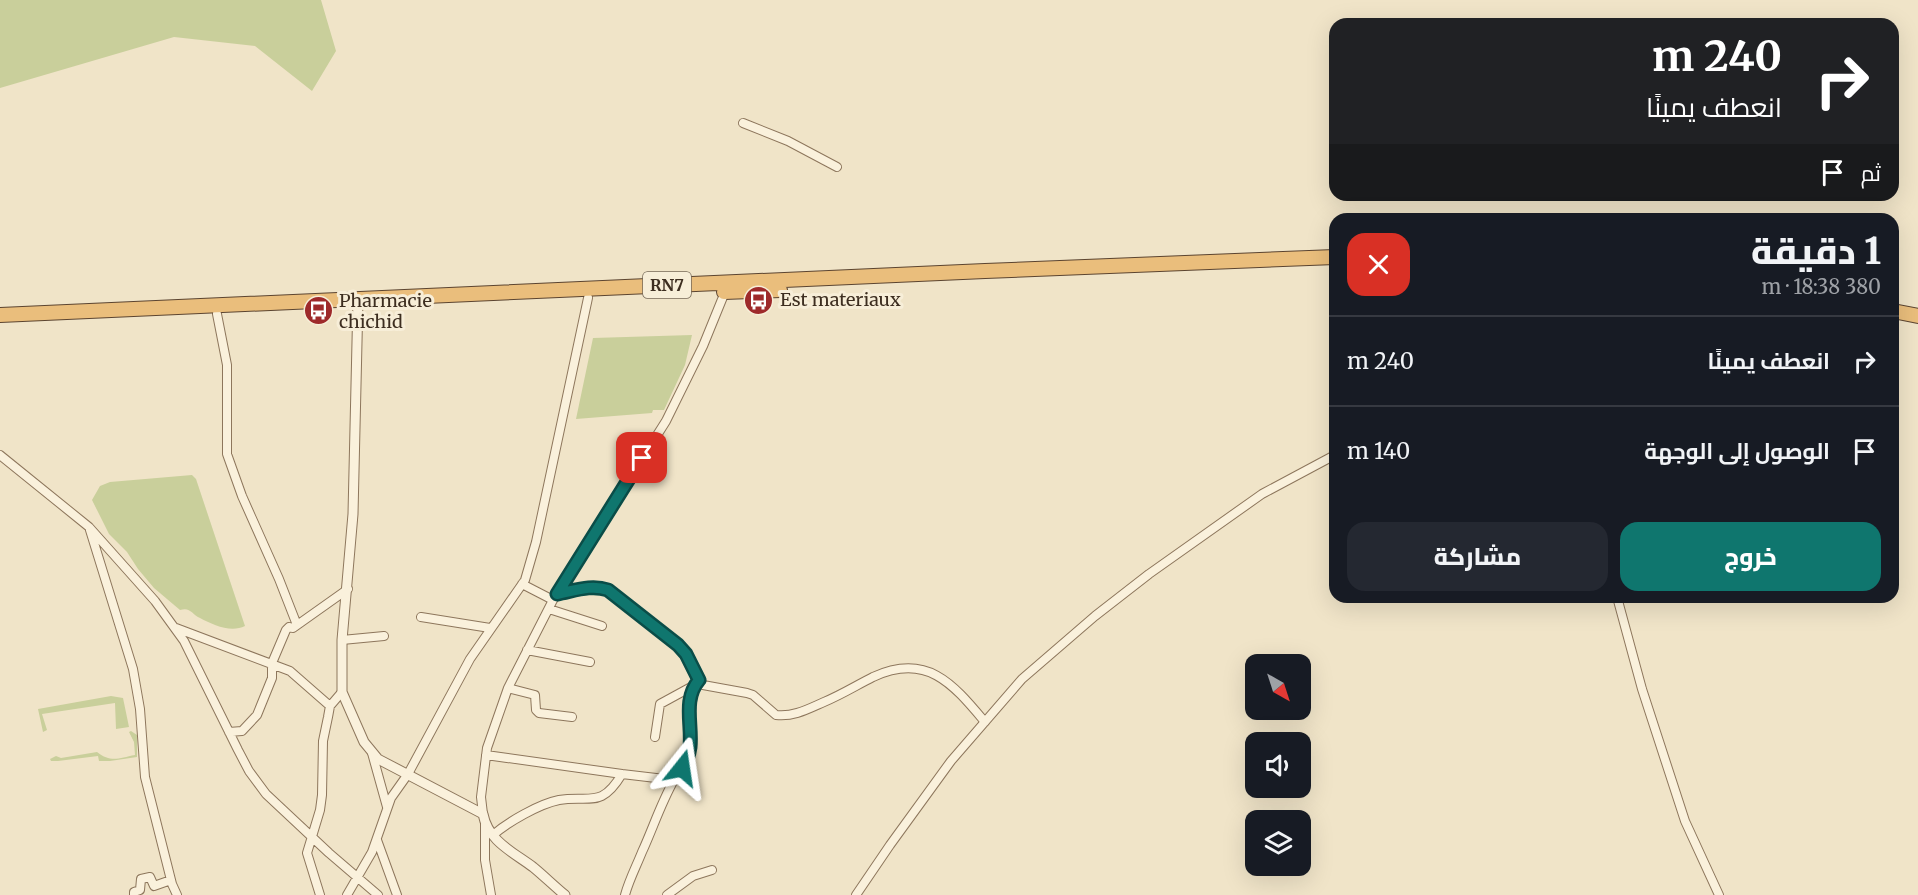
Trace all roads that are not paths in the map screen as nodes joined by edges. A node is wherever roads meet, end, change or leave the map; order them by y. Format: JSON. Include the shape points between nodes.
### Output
{"nodes":[{"id":1,"x":743,"y":123,"type":"dead end"},
{"id":2,"x":837,"y":166,"type":"dead end"},
{"id":3,"x":1329,"y":257,"type":"edge"},
{"id":4,"x":1329,"y":266,"type":"edge"},
{"id":5,"x":725,"y":292,"type":"junction"},
{"id":6,"x":588,"y":298,"type":"junction"},
{"id":7,"x":358,"y":304,"type":"junction"},
{"id":8,"x":1899,"y":312,"type":"edge"},
{"id":9,"x":217,"y":314,"type":"junction"},
{"id":10,"x":0,"y":315,"type":"edge"},
{"id":11,"x":1918,"y":316,"type":"edge"},
{"id":12,"x":1899,"y":321,"type":"edge"},
{"id":13,"x":0,"y":324,"type":"edge"},
{"id":14,"x":1918,"y":325,"type":"edge"},
{"id":15,"x":0,"y":455,"type":"edge"},
{"id":16,"x":1329,"y":458,"type":"edge"},
{"id":17,"x":89,"y":527,"type":"junction"},
{"id":18,"x":522,"y":584,"type":"junction"},
{"id":19,"x":348,"y":589,"type":"junction"},
{"id":20,"x":555,"y":597,"type":"junction"},
{"id":21,"x":1619,"y":603,"type":"edge"},
{"id":22,"x":549,"y":609,"type":"junction"},
{"id":23,"x":421,"y":617,"type":"dead end"},
{"id":24,"x":297,"y":625,"type":"junction"},
{"id":25,"x":602,"y":626,"type":"dead end"},
{"id":26,"x":175,"y":628,"type":"junction"},
{"id":27,"x":490,"y":628,"type":"junction"},
{"id":28,"x":384,"y":636,"type":"dead end"},
{"id":29,"x":342,"y":640,"type":"junction"},
{"id":30,"x":527,"y":650,"type":"junction"},
{"id":31,"x":590,"y":662,"type":"dead end"},
{"id":32,"x":272,"y":663,"type":"junction"},
{"id":33,"x":697,"y":683,"type":"junction"},
{"id":34,"x":508,"y":688,"type":"junction"},
{"id":35,"x":342,"y":692,"type":"junction"},
{"id":36,"x":330,"y":706,"type":"junction"},
{"id":37,"x":572,"y":717,"type":"dead end"},
{"id":38,"x":985,"y":722,"type":"junction"},
{"id":39,"x":229,"y":732,"type":"junction"},
{"id":40,"x":655,"y":738,"type":"dead end"},
{"id":41,"x":372,"y":753,"type":"junction"},
{"id":42,"x":486,"y":755,"type":"junction"},
{"id":43,"x":408,"y":774,"type":"junction"},
{"id":44,"x":622,"y":774,"type":"junction"},
{"id":45,"x":673,"y":780,"type":"junction"},
{"id":46,"x":387,"y":808,"type":"junction"},
{"id":47,"x":484,"y":819,"type":"junction"},
{"id":48,"x":493,"y":835,"type":"junction"},
{"id":49,"x":313,"y":836,"type":"junction"},
{"id":50,"x":377,"y":840,"type":"junction"},
{"id":51,"x":712,"y":870,"type":"dead end"},
{"id":52,"x":358,"y":876,"type":"junction"},
{"id":53,"x":171,"y":880,"type":"junction"},
{"id":54,"x":134,"y":895,"type":"edge"},
{"id":55,"x":177,"y":895,"type":"edge"},
{"id":56,"x":320,"y":895,"type":"edge"},
{"id":57,"x":347,"y":895,"type":"edge"},
{"id":58,"x":378,"y":895,"type":"edge"},
{"id":59,"x":397,"y":895,"type":"edge"},
{"id":60,"x":491,"y":895,"type":"edge"},
{"id":61,"x":565,"y":895,"type":"edge"},
{"id":62,"x":625,"y":895,"type":"edge"},
{"id":63,"x":668,"y":895,"type":"edge"},
{"id":64,"x":856,"y":895,"type":"edge"},
{"id":65,"x":1719,"y":895,"type":"edge"}],
"edges":[{"from":1,"to":2,"type":"street"},
{"from":3,"to":7,"type":"highway","number":"RN7"},
{"from":4,"to":5,"type":"highway","number":"RN7"},
{"from":5,"to":6,"type":"highway","number":"RN7"},
{"from":5,"to":20,"type":"street","via":[[704,346],[666,421]]},
{"from":6,"to":7,"type":"highway","number":"RN7"},
{"from":6,"to":18,"type":"street","via":[[536,542]]},
{"from":7,"to":9,"type":"highway","number":"RN7"},
{"from":7,"to":10,"type":"highway","number":"RN7"},
{"from":7,"to":19,"type":"street"},
{"from":8,"to":11,"type":"highway"},
{"from":9,"to":13,"type":"highway","number":"RN7"},
{"from":9,"to":24,"type":"street","via":[[227,365],[227,454]]},
{"from":12,"to":14,"type":"highway"},
{"from":15,"to":17,"type":"street"},
{"from":16,"to":38,"type":"street","via":[[1262,494],[1149,574],[1022,679]]},
{"from":17,"to":26,"type":"street"},
{"from":17,"to":53,"type":"street","via":[[133,669],[145,777]]},
{"from":18,"to":20,"type":"street"},
{"from":18,"to":27,"type":"street"},
{"from":19,"to":24,"type":"street"},
{"from":19,"to":29,"type":"street"},
{"from":20,"to":22,"type":"street"},
{"from":20,"to":33,"type":"street","via":[[591,587],[608,590],[681,648]]},
{"from":21,"to":65,"type":"street","via":[[1685,821]]},
{"from":22,"to":25,"type":"street"},
{"from":22,"to":30,"type":"street"},
{"from":23,"to":27,"type":"street"},
{"from":24,"to":32,"type":"street","via":[[286,630]]},
{"from":26,"to":32,"type":"street"},
{"from":26,"to":39,"type":"street"},
{"from":27,"to":43,"type":"street"},
{"from":28,"to":29,"type":"street"},
{"from":29,"to":35,"type":"street"},
{"from":30,"to":31,"type":"street"},
{"from":30,"to":34,"type":"street"},
{"from":32,"to":36,"type":"street","via":[[290,671]]},
{"from":32,"to":39,"type":"street","via":[[272,678],[257,715],[242,731]]},
{"from":33,"to":38,"type":"street","via":[[747,693],[776,715],[787,715],[802,712],[876,676],[924,669],[955,689]]},
{"from":33,"to":40,"type":"street","via":[[660,704]]},
{"from":33,"to":45,"type":"street","via":[[689,700],[690,750]]},
{"from":34,"to":37,"type":"street","via":[[535,695],[539,713]]},
{"from":34,"to":42,"type":"street"},
{"from":35,"to":36,"type":"street"},
{"from":35,"to":41,"type":"street"},
{"from":36,"to":49,"type":"street","via":[[324,738],[322,795]]},
{"from":38,"to":64,"type":"street","via":[[951,761]]},
{"from":39,"to":49,"type":"street","via":[[266,794]]},
{"from":41,"to":43,"type":"street","via":[[384,764]]},
{"from":41,"to":46,"type":"street"},
{"from":42,"to":44,"type":"street"},
{"from":42,"to":47,"type":"street","via":[[481,797]]},
{"from":43,"to":46,"type":"street"},
{"from":43,"to":47,"type":"street"},
{"from":44,"to":45,"type":"street"},
{"from":44,"to":48,"type":"street","via":[[604,795],[591,800],[558,800]]},
{"from":45,"to":62,"type":"street"},
{"from":46,"to":50,"type":"street"},
{"from":47,"to":48,"type":"street"},
{"from":47,"to":60,"type":"street"},
{"from":48,"to":61,"type":"street","via":[[506,850]]},
{"from":49,"to":52,"type":"street"},
{"from":49,"to":56,"type":"street","via":[[307,853]]},
{"from":50,"to":52,"type":"street"},
{"from":50,"to":59,"type":"street"},
{"from":51,"to":63,"type":"street","via":[[693,876]]},
{"from":52,"to":57,"type":"street"},
{"from":52,"to":58,"type":"street"},
{"from":53,"to":54,"type":"street","via":[[154,886],[150,877],[141,879],[140,890]]},
{"from":53,"to":55,"type":"street"}]}
